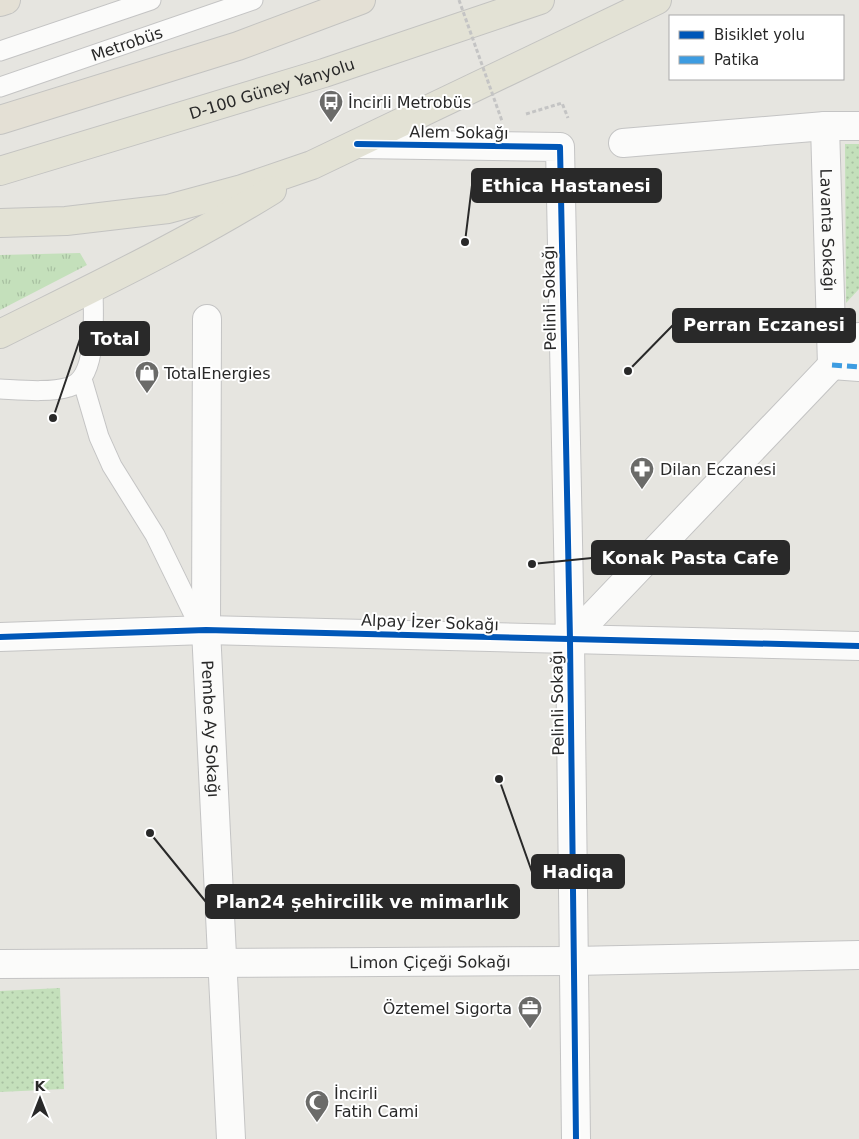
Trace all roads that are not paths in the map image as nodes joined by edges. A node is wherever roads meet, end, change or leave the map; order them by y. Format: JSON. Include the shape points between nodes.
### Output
{"nodes":[{"id":1,"x":6,"y":0,"type":"edge"},
{"id":2,"x":151,"y":0,"type":"edge"},
{"id":3,"x":254,"y":0,"type":"edge"},
{"id":4,"x":361,"y":0,"type":"edge"},
{"id":5,"x":540,"y":0,"type":"edge"},
{"id":6,"x":656,"y":0,"type":"edge"},
{"id":7,"x":0,"y":2,"type":"edge"},
{"id":8,"x":0,"y":51,"type":"edge"},
{"id":9,"x":0,"y":87,"type":"edge"},
{"id":10,"x":0,"y":120,"type":"edge"},
{"id":11,"x":825,"y":126,"type":"junction"},
{"id":12,"x":859,"y":126,"type":"edge"},
{"id":13,"x":623,"y":143,"type":"dead end"},
{"id":14,"x":357,"y":144,"type":"junction"},
{"id":15,"x":560,"y":147,"type":"joint"},
{"id":16,"x":312,"y":165,"type":"junction"},
{"id":17,"x":0,"y":171,"type":"edge"},
{"id":18,"x":0,"y":223,"type":"edge"},
{"id":19,"x":93,"y":288,"type":"junction"},
{"id":20,"x":207,"y":320,"type":"dead end"},
{"id":21,"x":0,"y":334,"type":"edge"},
{"id":22,"x":859,"y":336,"type":"edge"},
{"id":23,"x":832,"y":365,"type":"junction"},
{"id":24,"x":859,"y":367,"type":"edge"},
{"id":25,"x":82,"y":380,"type":"junction"},
{"id":26,"x":0,"y":389,"type":"edge"},
{"id":27,"x":206,"y":630,"type":"junction"},
{"id":28,"x":0,"y":637,"type":"edge"},
{"id":29,"x":570,"y":640,"type":"junction"},
{"id":30,"x":859,"y":646,"type":"edge"},
{"id":31,"x":859,"y":955,"type":"edge"},
{"id":32,"x":574,"y":961,"type":"junction"},
{"id":33,"x":222,"y":962,"type":"junction"},
{"id":34,"x":0,"y":964,"type":"edge"},
{"id":35,"x":231,"y":1139,"type":"edge"},
{"id":36,"x":576,"y":1139,"type":"edge"}],
"edges":[{"from":1,"to":7,"type":"highway"},
{"from":2,"to":8,"type":"lane","name":"Metrobüs"},
{"from":3,"to":9,"type":"lane","name":"Metrobüs"},
{"from":4,"to":10,"type":"highway","via":[[238,46]]},
{"from":5,"to":17,"type":"main road","name":"D-100 Güney Yanyolu","via":[[324,73]]},
{"from":6,"to":14,"type":"main road"},
{"from":11,"to":12,"type":"street"},
{"from":11,"to":13,"type":"street"},
{"from":11,"to":23,"type":"street","name":"Lavanta Sokağı"},
{"from":14,"to":15,"type":"street","name":"Alem Sokağı"},
{"from":14,"to":16,"type":"main road"},
{"from":15,"to":29,"type":"street","name":"Pelinli Sokağı"},
{"from":16,"to":18,"type":"main road","via":[[168,209],[66,221]]},
{"from":16,"to":19,"type":"main road","via":[[234,213]]},
{"from":19,"to":21,"type":"main road"},
{"from":19,"to":25,"type":"lane","via":[[92,347]]},
{"from":20,"to":27,"type":"street","name":"Pembe Ay Sokağı"},
{"from":22,"to":23,"type":"street"},
{"from":23,"to":24,"type":"street"},
{"from":23,"to":29,"type":"street"},
{"from":25,"to":26,"type":"lane","via":[[70,387]]},
{"from":25,"to":27,"type":"lane","via":[[99,437],[112,466],[155,535],[195,617]]},
{"from":27,"to":28,"type":"street","name":"Alpay İzer Sokağı"},
{"from":27,"to":29,"type":"street","name":"Alpay İzer Sokağı"},
{"from":27,"to":33,"type":"street","name":"Pembe Ay Sokağı"},
{"from":29,"to":30,"type":"street","name":"Alpay İzer Sokağı"},
{"from":29,"to":32,"type":"street","name":"Pelinli Sokağı"},
{"from":31,"to":32,"type":"street","name":"Limon Çiçeği Sokağı"},
{"from":32,"to":33,"type":"street","name":"Limon Çiçeği Sokağı"},
{"from":32,"to":36,"type":"street","name":"Pelinli Sokağı"},
{"from":33,"to":34,"type":"street","name":"Limon Çiçeği Sokağı"},
{"from":33,"to":35,"type":"street","name":"Pembe Ay Sokağı"}]}
